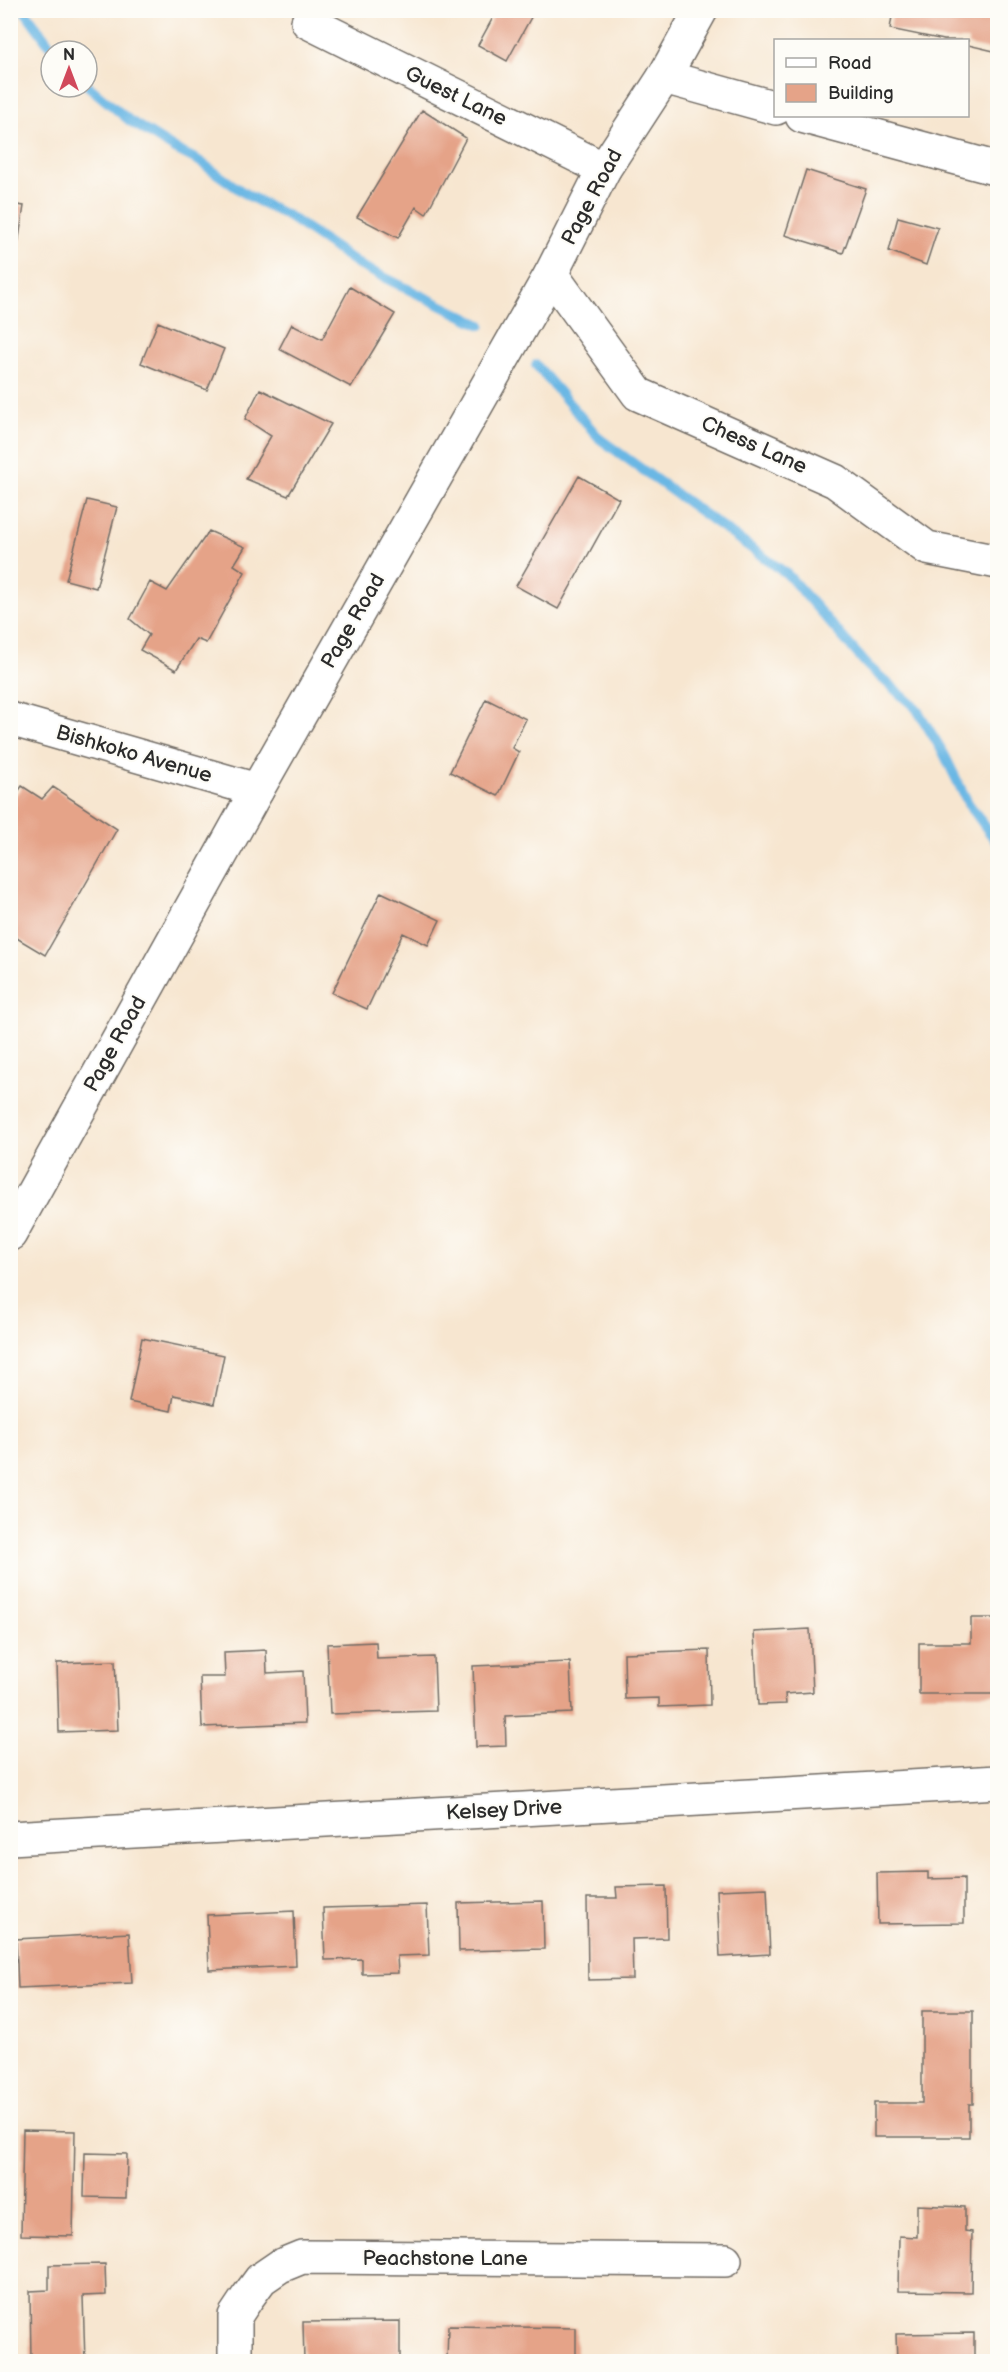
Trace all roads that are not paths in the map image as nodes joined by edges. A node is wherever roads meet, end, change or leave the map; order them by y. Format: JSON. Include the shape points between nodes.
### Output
{"nodes":[{"id":1,"x":702,"y":10,"type":"edge"},
{"id":2,"x":308,"y":22,"type":"dead end"},
{"id":3,"x":664,"y":77,"type":"junction"},
{"id":4,"x":774,"y":107,"type":"edge"},
{"id":5,"x":806,"y":117,"type":"edge"},
{"id":6,"x":604,"y":169,"type":"junction"},
{"id":7,"x":998,"y":170,"type":"edge"},
{"id":8,"x":551,"y":274,"type":"junction"},
{"id":9,"x":998,"y":562,"type":"edge"},
{"id":10,"x":10,"y":719,"type":"edge"},
{"id":11,"x":257,"y":790,"type":"junction"},
{"id":12,"x":10,"y":1234,"type":"edge"},
{"id":13,"x":998,"y":1782,"type":"edge"},
{"id":14,"x":10,"y":1838,"type":"edge"},
{"id":15,"x":725,"y":2260,"type":"dead end"},
{"id":16,"x":235,"y":2361,"type":"edge"}],
"edges":[{"from":1,"to":3,"type":"street","name":"Page Road"},
{"from":2,"to":6,"type":"street","name":"Guest Lane"},
{"from":3,"to":4,"type":"street"},
{"from":3,"to":6,"type":"street","name":"Page Road"},
{"from":5,"to":7,"type":"street"},
{"from":6,"to":8,"type":"street","name":"Page Road"},
{"from":8,"to":9,"type":"street","name":"Chess Lane","via":[[638,394],[835,481],[927,548]]},
{"from":8,"to":11,"type":"street","name":"Page Road"},
{"from":10,"to":11,"type":"street","name":"Bishkoko Avenue"},
{"from":11,"to":12,"type":"street","name":"Page Road"},
{"from":13,"to":14,"type":"street","name":"Kelsey Drive"},
{"from":15,"to":16,"type":"street","name":"Peachstone Lane","via":[[302,2257],[261,2280],[247,2298],[236,2316]]}]}
